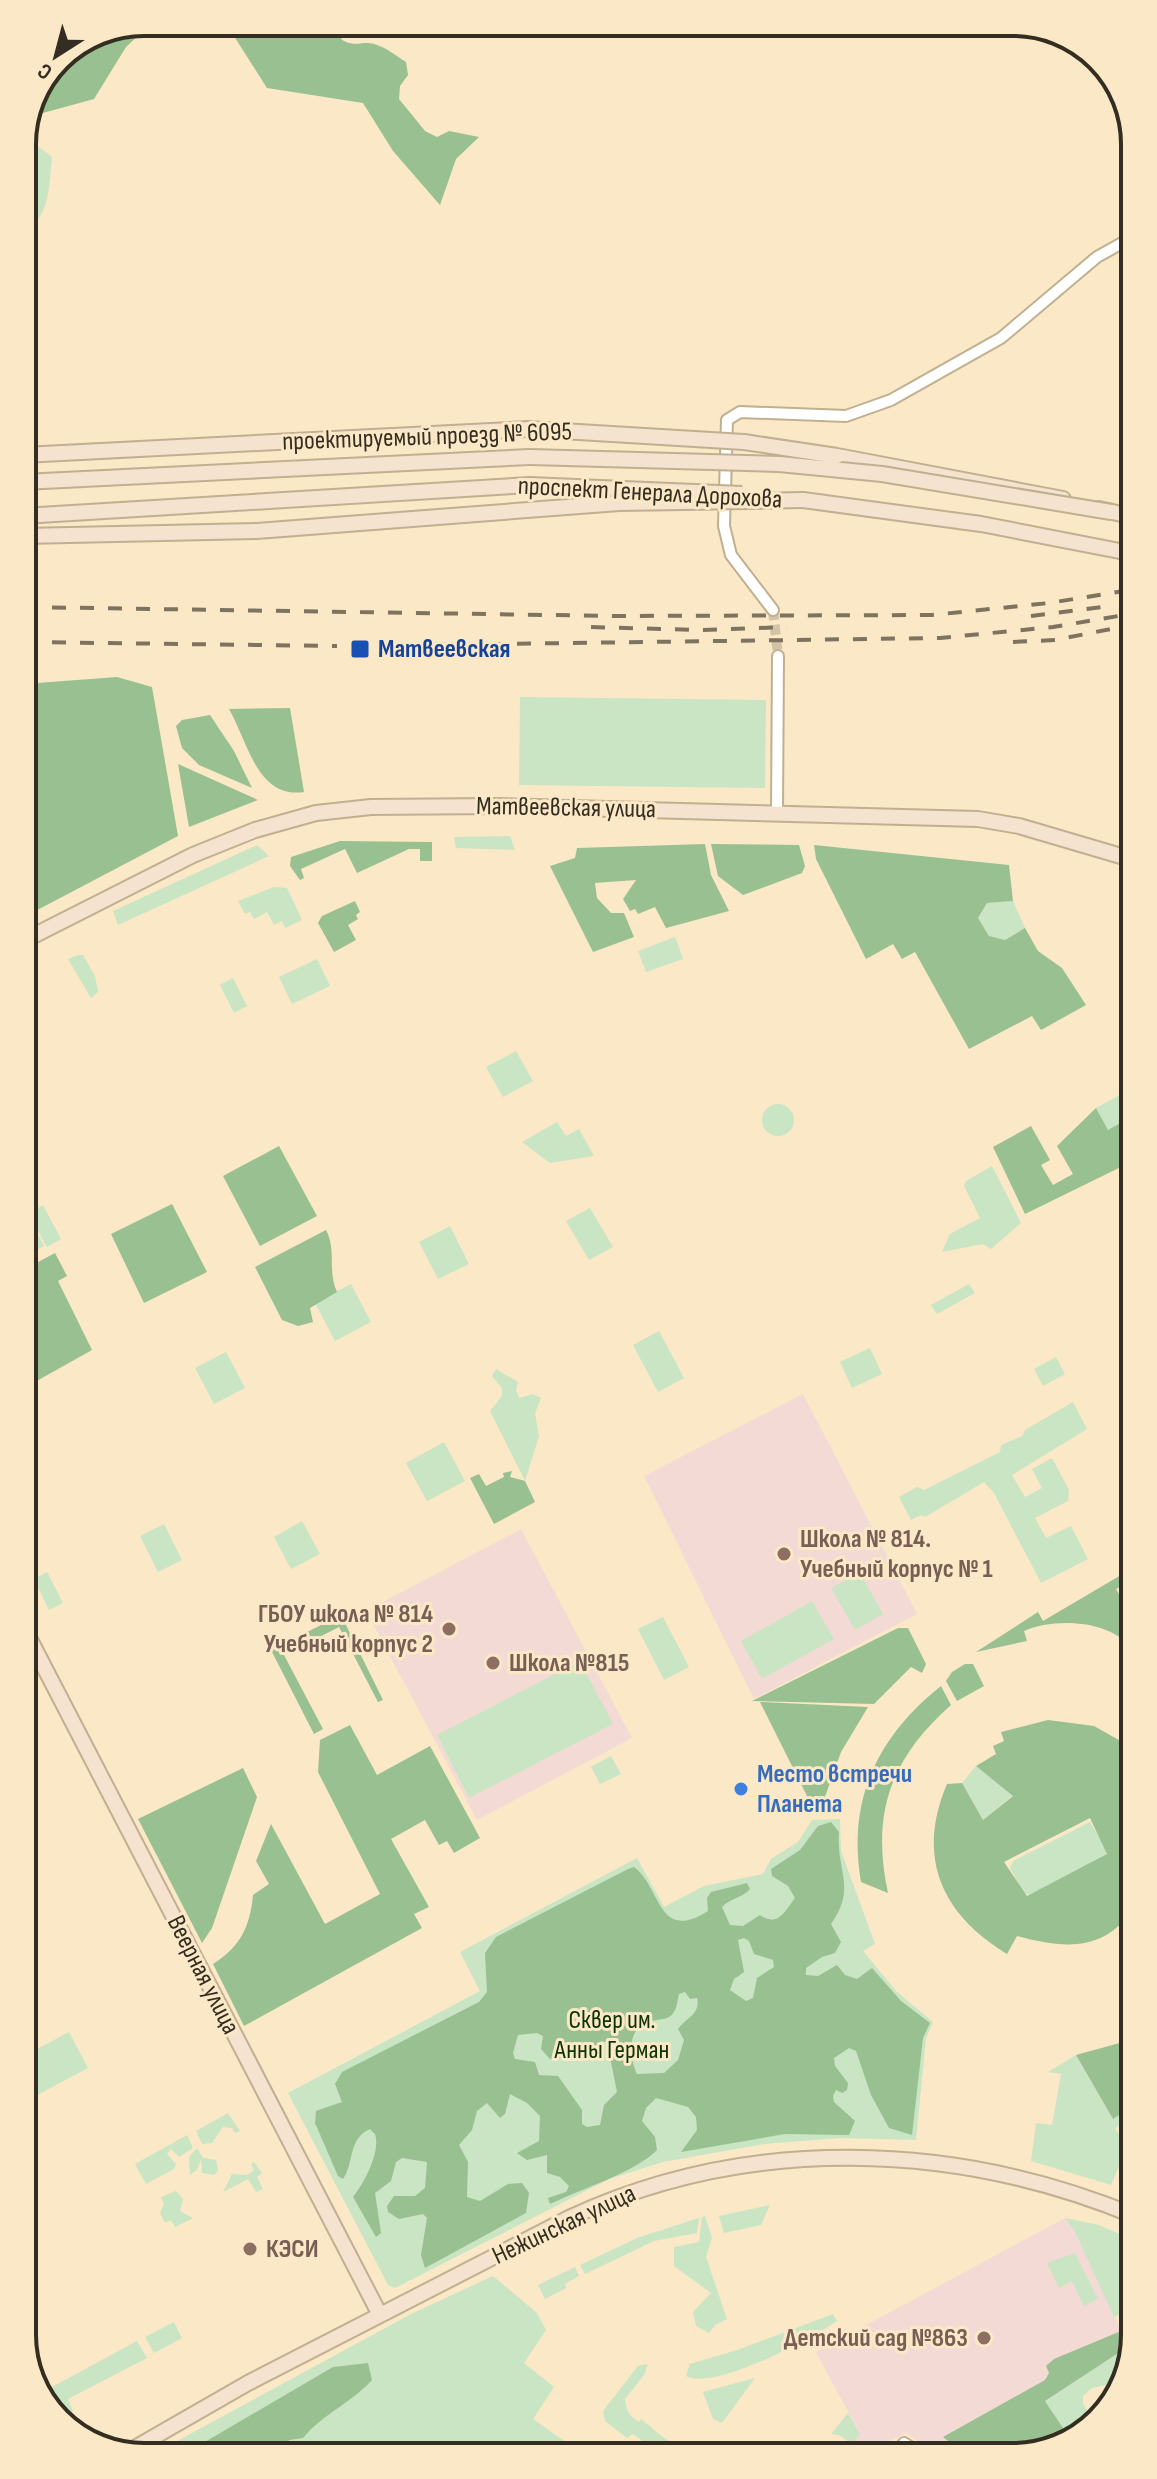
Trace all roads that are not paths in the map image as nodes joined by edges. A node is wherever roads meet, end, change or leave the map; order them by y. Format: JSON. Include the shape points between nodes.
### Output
{"nodes":[{"id":1,"x":1121,"y":244,"type":"edge"},
{"id":2,"x":36,"y":454,"type":"edge"},
{"id":3,"x":36,"y":481,"type":"edge"},
{"id":4,"x":803,"y":500,"type":"junction"},
{"id":5,"x":1111,"y":512,"type":"junction"},
{"id":6,"x":1121,"y":514,"type":"edge"},
{"id":7,"x":36,"y":515,"type":"edge"},
{"id":8,"x":36,"y":536,"type":"edge"},
{"id":9,"x":1121,"y":551,"type":"edge"},
{"id":10,"x":773,"y":610,"type":"tunnel mouth"},
{"id":11,"x":778,"y":656,"type":"tunnel mouth"},
{"id":12,"x":777,"y":812,"type":"junction"},
{"id":13,"x":1121,"y":856,"type":"edge"},
{"id":14,"x":36,"y":934,"type":"edge"},
{"id":15,"x":36,"y":1651,"type":"edge"},
{"id":16,"x":1121,"y":2211,"type":"edge"},
{"id":17,"x":380,"y":2315,"type":"junction"},
{"id":18,"x":142,"y":2443,"type":"edge"}],
"edges":[{"from":1,"to":10,"type":"street","via":[[1097,257],[1001,338],[891,400],[846,416],[740,412],[727,420],[724,526],[731,555]]},
{"from":2,"to":5,"type":"main road","name":"проектируемый проезд № 6095","bridge":true,"via":[[529,429],[744,442],[1040,492]]},
{"from":3,"to":5,"type":"main road","name":"проспект Генерала Дорохова","bridge":true,"via":[[530,457],[779,464],[882,474]]},
{"from":4,"to":7,"type":"main road","name":"проспект Генерала Дорохова","bridge":true,"via":[[697,490],[530,485]]},
{"from":4,"to":8,"type":"main road","bridge":true,"via":[[619,503],[257,531]]},
{"from":4,"to":9,"type":"main road","name":"проспект Генерала Дорохова","via":[[981,524]]},
{"from":5,"to":6,"type":"main road","name":"проспект Генерала Дорохова"},
{"from":11,"to":12,"type":"street"},
{"from":12,"to":13,"type":"main road","name":"Матвеевская улица","via":[[978,819]]},
{"from":12,"to":14,"type":"main road","name":"Матвеевская улица","via":[[432,806],[316,813],[193,855]]},
{"from":15,"to":17,"type":"main road","name":"Веерная улица"},
{"from":16,"to":17,"type":"main road","name":"Нежинская улица","via":[[975,2170],[880,2157],[767,2162],[703,2171],[615,2197]]},
{"from":17,"to":18,"type":"main road","name":"Нежинская улица"}]}
